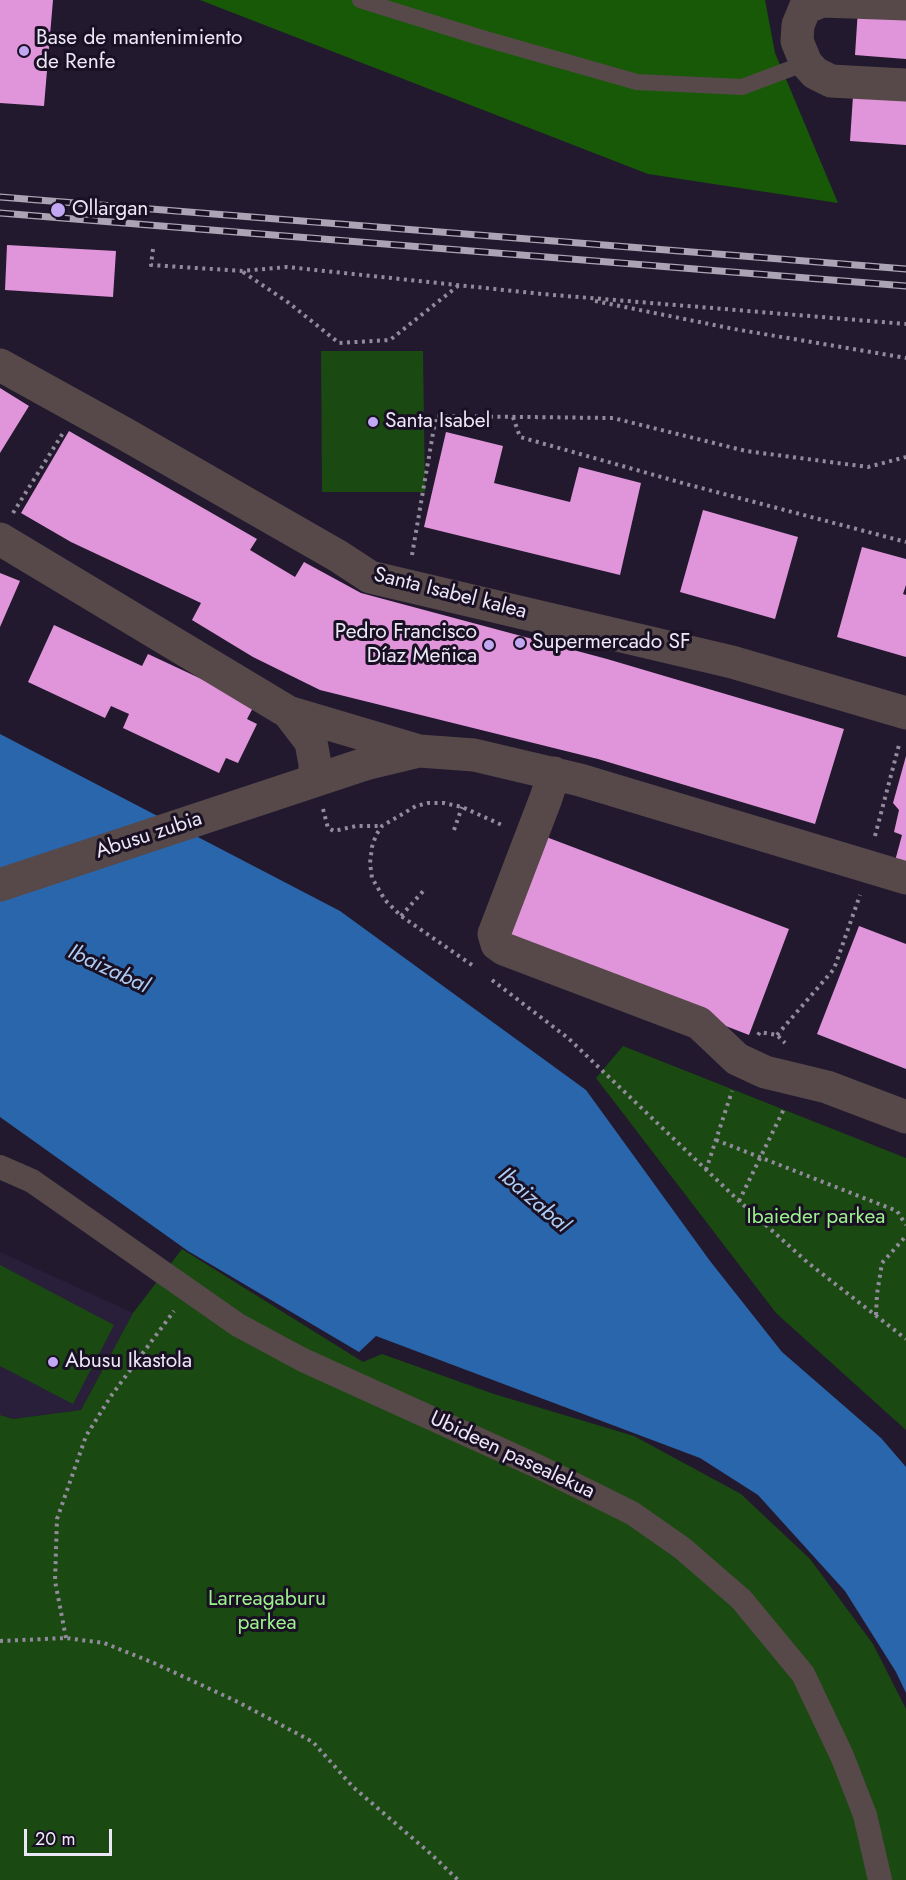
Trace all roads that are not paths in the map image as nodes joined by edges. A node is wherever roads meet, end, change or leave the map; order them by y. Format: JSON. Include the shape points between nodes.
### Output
{"nodes":[{"id":1,"x":360,"y":0,"type":"edge"},
{"id":2,"x":822,"y":1,"type":"edge"},
{"id":3,"x":906,"y":4,"type":"edge"},
{"id":4,"x":806,"y":63,"type":"junction"},
{"id":5,"x":906,"y":85,"type":"edge"},
{"id":6,"x":0,"y":365,"type":"edge"},
{"id":7,"x":6,"y":527,"type":"edge"},
{"id":8,"x":288,"y":712,"type":"junction"},
{"id":9,"x":906,"y":713,"type":"edge"},
{"id":10,"x":419,"y":751,"type":"junction"},
{"id":11,"x":554,"y":773,"type":"junction"},
{"id":12,"x":307,"y":783,"type":"junction"},
{"id":13,"x":906,"y":878,"type":"edge"},
{"id":14,"x":0,"y":885,"type":"edge"},
{"id":15,"x":906,"y":1117,"type":"edge"},
{"id":16,"x":0,"y":1167,"type":"edge"},
{"id":17,"x":880,"y":1880,"type":"edge"}],
"edges":[{"from":1,"to":4,"type":"lane","via":[[637,82],[742,87]]},
{"from":2,"to":3,"type":"street"},
{"from":2,"to":4,"type":"street","via":[[805,8],[798,25],[797,41]]},
{"from":4,"to":5,"type":"street","via":[[831,81]]},
{"from":6,"to":9,"type":"street","name":"Santa Isabel kalea","via":[[370,577],[732,662]]},
{"from":7,"to":8,"type":"street"},
{"from":8,"to":10,"type":"street"},
{"from":8,"to":12,"type":"street","via":[[311,742],[315,764]]},
{"from":10,"to":11,"type":"street","via":[[474,755]]},
{"from":10,"to":12,"type":"street","name":"Abusu zubia"},
{"from":11,"to":13,"type":"street"},
{"from":11,"to":15,"type":"street","via":[[494,934],[497,944],[699,1023],[737,1059],[765,1072],[827,1087]]},
{"from":12,"to":14,"type":"street","name":"Abusu zubia"},
{"from":16,"to":17,"type":"street","name":"Ubideen pasealekua","via":[[32,1181],[238,1325],[303,1360],[632,1513],[682,1548],[741,1599],[803,1674],[866,1815]]}]}
